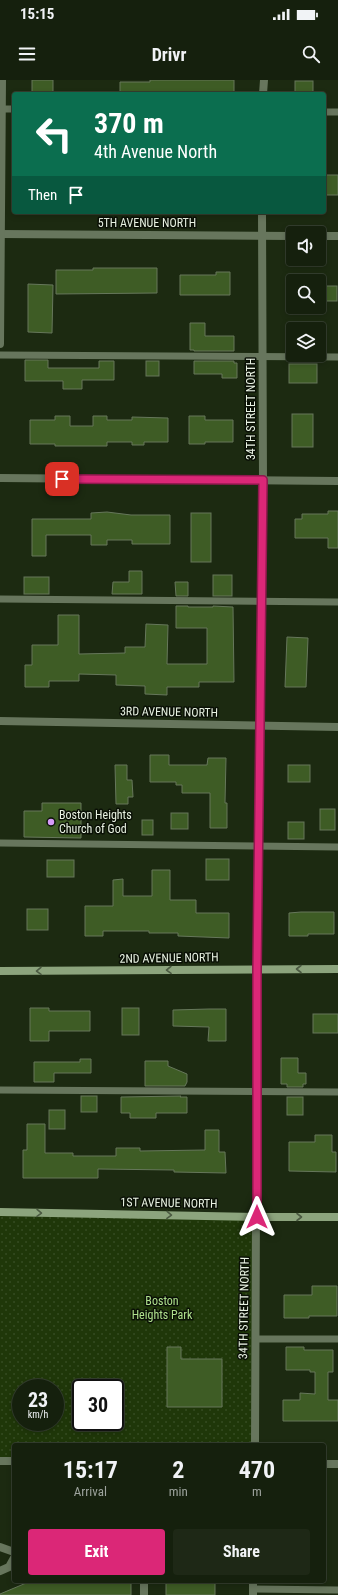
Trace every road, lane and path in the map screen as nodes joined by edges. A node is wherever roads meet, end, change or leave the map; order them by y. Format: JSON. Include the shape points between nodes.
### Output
{"nodes":[{"id":1,"x":2,"y":80,"type":"edge"},
{"id":2,"x":264,"y":80,"type":"edge"},
{"id":3,"x":264,"y":92,"type":"edge"},
{"id":4,"x":1,"y":109,"type":"edge"},
{"id":5,"x":12,"y":110,"type":"edge"},
{"id":6,"x":326,"y":112,"type":"edge"},
{"id":7,"x":338,"y":112,"type":"edge"},
{"id":8,"x":262,"y":214,"type":"edge"},
{"id":9,"x":1,"y":234,"type":"edge"},
{"id":10,"x":262,"y":235,"type":"junction"},
{"id":11,"x":286,"y":236,"type":"edge"},
{"id":12,"x":326,"y":236,"type":"edge"},
{"id":13,"x":338,"y":236,"type":"edge"},
{"id":14,"x":0,"y":344,"type":"edge"},
{"id":15,"x":0,"y":355,"type":"edge"},
{"id":16,"x":263,"y":357,"type":"junction"},
{"id":17,"x":338,"y":357,"type":"edge"},
{"id":18,"x":0,"y":478,"type":"edge"},
{"id":19,"x":263,"y":480,"type":"junction"},
{"id":20,"x":338,"y":481,"type":"edge"},
{"id":21,"x":0,"y":599,"type":"edge"},
{"id":22,"x":261,"y":600,"type":"junction"},
{"id":23,"x":338,"y":602,"type":"edge"},
{"id":24,"x":0,"y":721,"type":"edge"},
{"id":25,"x":260,"y":726,"type":"junction"},
{"id":26,"x":338,"y":727,"type":"edge"},
{"id":27,"x":0,"y":843,"type":"edge"},
{"id":28,"x":258,"y":847,"type":"junction"},
{"id":29,"x":338,"y":847,"type":"edge"},
{"id":30,"x":257,"y":969,"type":"junction"},
{"id":31,"x":338,"y":969,"type":"edge"},
{"id":32,"x":0,"y":971,"type":"edge"},
{"id":33,"x":0,"y":1090,"type":"edge"},
{"id":34,"x":257,"y":1092,"type":"junction"},
{"id":35,"x":338,"y":1092,"type":"edge"},
{"id":36,"x":0,"y":1212,"type":"edge"},
{"id":37,"x":257,"y":1217,"type":"junction"},
{"id":38,"x":338,"y":1217,"type":"edge"},
{"id":39,"x":256,"y":1339,"type":"junction"},
{"id":40,"x":338,"y":1339,"type":"edge"},
{"id":41,"x":255,"y":1443,"type":"edge"},
{"id":42,"x":0,"y":1461,"type":"edge"},
{"id":43,"x":12,"y":1461,"type":"edge"},
{"id":44,"x":326,"y":1464,"type":"edge"},
{"id":45,"x":338,"y":1464,"type":"edge"},
{"id":46,"x":0,"y":1547,"type":"edge"},
{"id":47,"x":12,"y":1551,"type":"edge"},
{"id":48,"x":12,"y":1562,"type":"edge"},
{"id":49,"x":0,"y":1571,"type":"edge"},
{"id":50,"x":144,"y":1583,"type":"edge"},
{"id":51,"x":253,"y":1588,"type":"edge"},
{"id":52,"x":338,"y":1590,"type":"edge"},
{"id":53,"x":144,"y":1595,"type":"edge"}],
"edges":[{"from":1,"to":4,"type":"street"},
{"from":2,"to":3,"type":"street"},
{"from":4,"to":5,"type":"lane"},
{"from":4,"to":9,"type":"street"},
{"from":6,"to":7,"type":"lane"},
{"from":8,"to":10,"type":"street","name":"34TH STREET NORTH"},
{"from":9,"to":10,"type":"street","name":"5TH AVENUE NORTH"},
{"from":9,"to":14,"type":"street"},
{"from":10,"to":11,"type":"street","name":"5TH AVENUE NORTH"},
{"from":10,"to":16,"type":"street","name":"34TH STREET NORTH"},
{"from":12,"to":13,"type":"street"},
{"from":15,"to":16,"type":"lane"},
{"from":16,"to":17,"type":"lane"},
{"from":16,"to":19,"type":"street","name":"34TH STREET NORTH"},
{"from":18,"to":19,"type":"street"},
{"from":19,"to":20,"type":"street"},
{"from":19,"to":22,"type":"street","name":"34TH STREET NORTH"},
{"from":21,"to":22,"type":"lane"},
{"from":22,"to":23,"type":"lane"},
{"from":22,"to":25,"type":"street","name":"34TH STREET NORTH"},
{"from":24,"to":25,"type":"street","name":"3RD AVENUE NORTH"},
{"from":25,"to":26,"type":"street","name":"3RD AVENUE NORTH"},
{"from":25,"to":28,"type":"street","name":"34TH STREET NORTH"},
{"from":27,"to":28,"type":"lane"},
{"from":28,"to":29,"type":"lane"},
{"from":28,"to":30,"type":"street","name":"34TH STREET NORTH"},
{"from":31,"to":30,"type":"main road","name":"2ND AVENUE NORTH","one_way":true},
{"from":30,"to":32,"type":"main road","name":"2ND AVENUE NORTH","one_way":true},
{"from":30,"to":34,"type":"street","name":"34TH STREET NORTH"},
{"from":33,"to":34,"type":"lane"},
{"from":34,"to":35,"type":"lane"},
{"from":34,"to":37,"type":"street","name":"34TH STREET NORTH"},
{"from":36,"to":37,"type":"main road","name":"1ST AVENUE NORTH","one_way":true},
{"from":37,"to":38,"type":"main road","name":"1ST AVENUE NORTH","one_way":true},
{"from":37,"to":39,"type":"street","name":"34TH STREET NORTH"},
{"from":39,"to":40,"type":"lane"},
{"from":39,"to":41,"type":"street","name":"34TH STREET NORTH"},
{"from":42,"to":43,"type":"street"},
{"from":44,"to":45,"type":"street"},
{"from":46,"to":47,"type":"street"},
{"from":48,"to":49,"type":"street","via":[[9,1567]]},
{"from":50,"to":53,"type":"street"},
{"from":51,"to":52,"type":"lane"}]}
